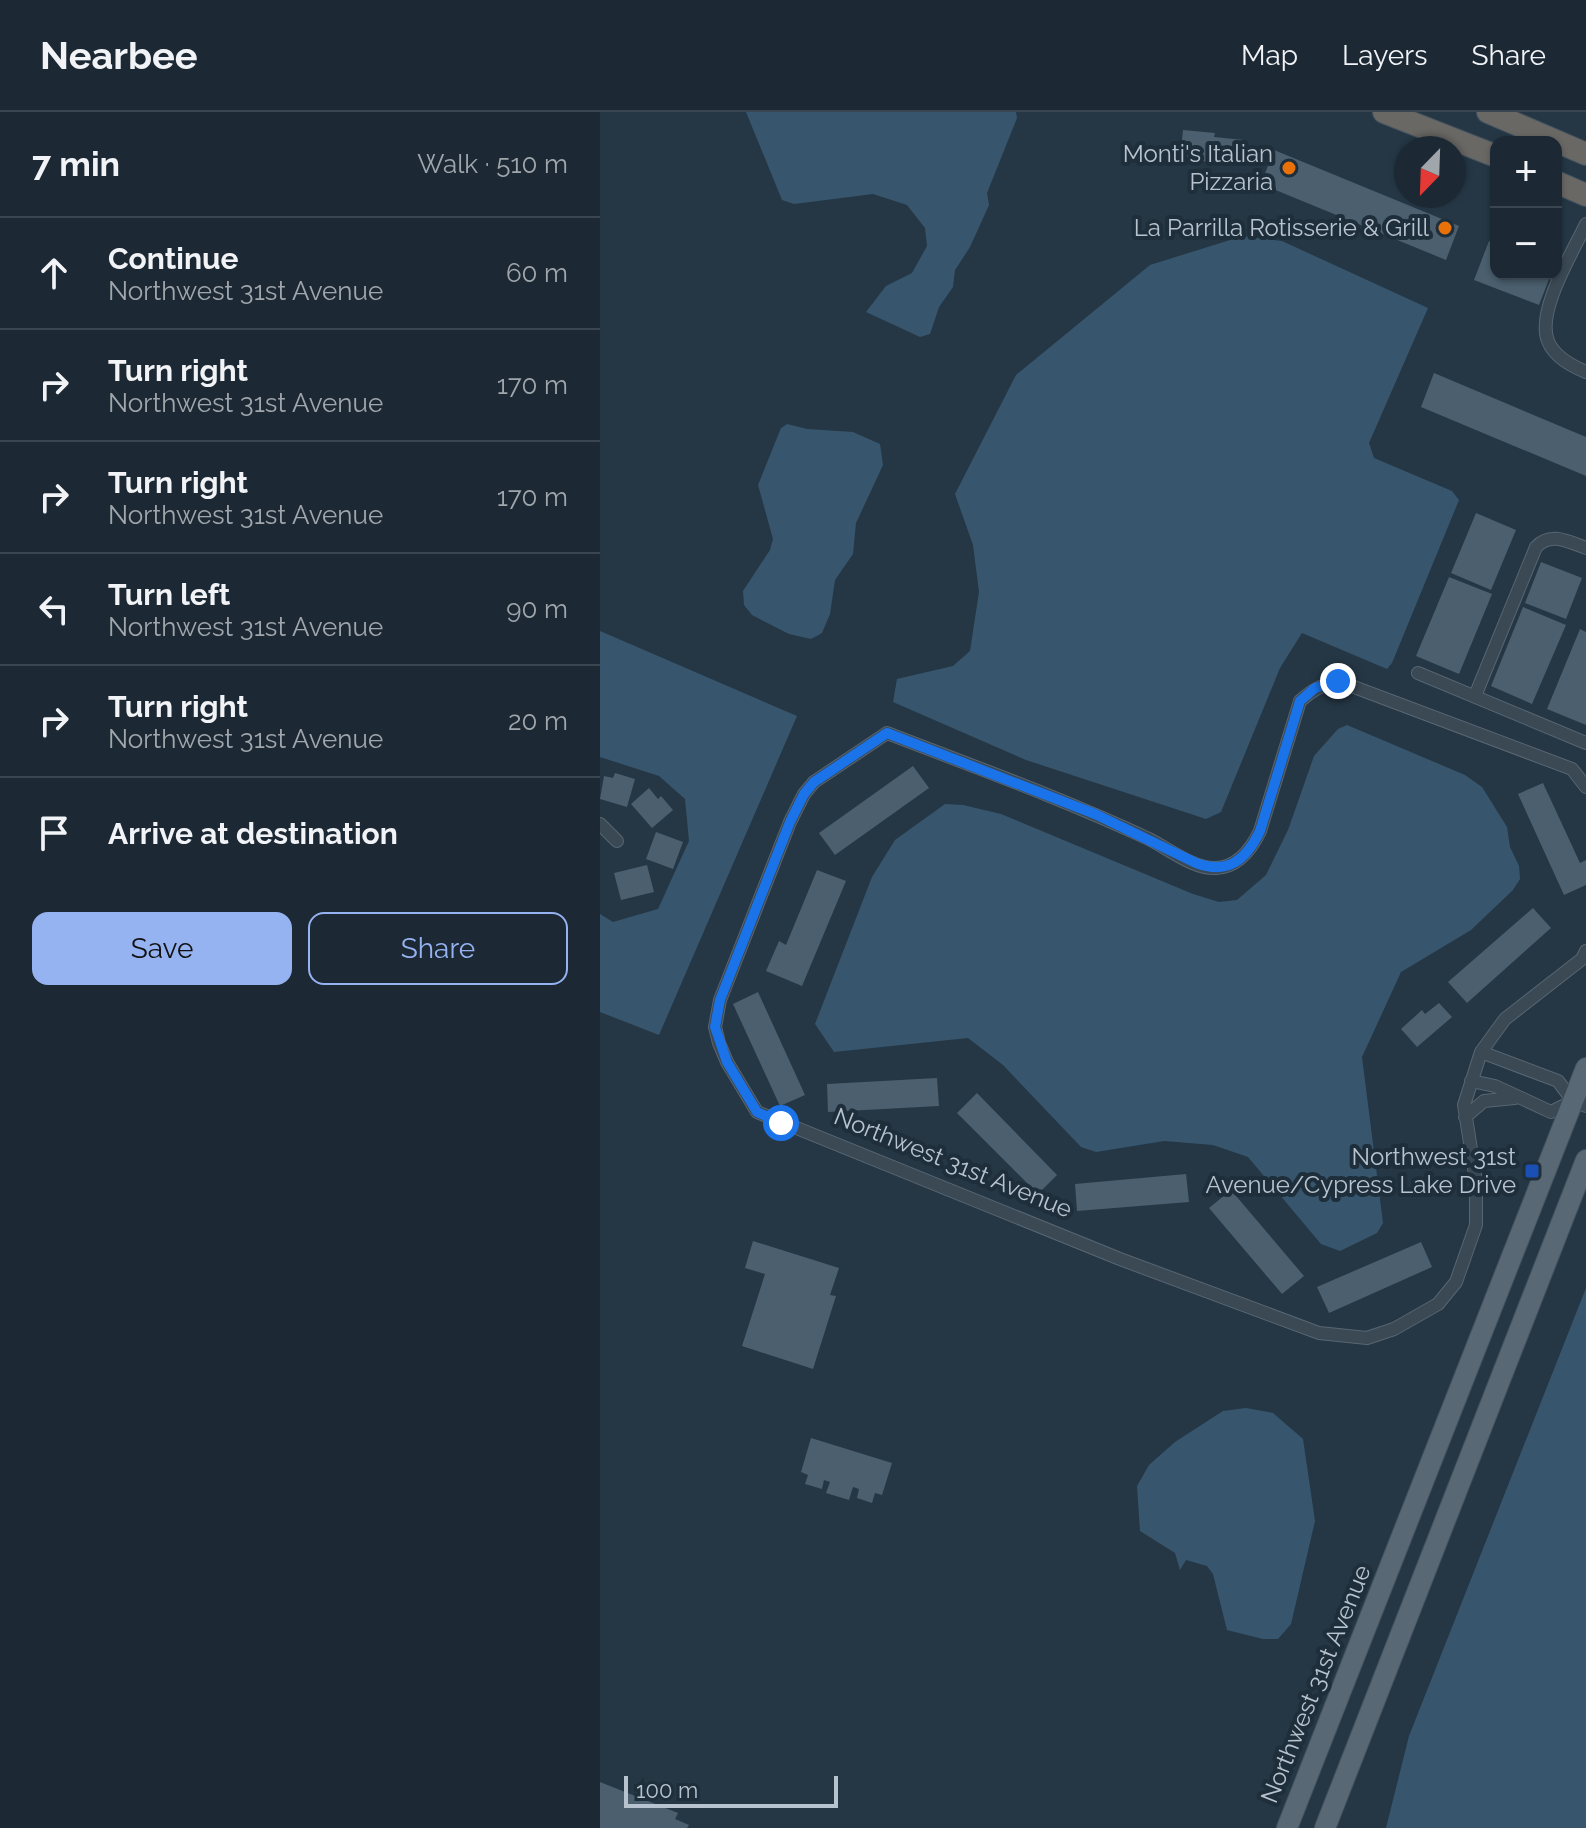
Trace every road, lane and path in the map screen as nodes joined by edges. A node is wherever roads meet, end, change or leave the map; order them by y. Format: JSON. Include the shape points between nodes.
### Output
{"nodes":[{"id":1,"x":1384,"y":112,"type":"edge"},
{"id":2,"x":1488,"y":112,"type":"edge"},
{"id":3,"x":1490,"y":154,"type":"edge"},
{"id":4,"x":1586,"y":154,"type":"edge"},
{"id":5,"x":1562,"y":185,"type":"edge"},
{"id":6,"x":1586,"y":195,"type":"edge"},
{"id":7,"x":1586,"y":224,"type":"edge"},
{"id":8,"x":1586,"y":372,"type":"edge"},
{"id":9,"x":1586,"y":548,"type":"edge"},
{"id":10,"x":1418,"y":673,"type":"dead end"},
{"id":11,"x":1475,"y":696,"type":"junction"},
{"id":12,"x":1586,"y":743,"type":"edge"},
{"id":13,"x":1586,"y":787,"type":"edge"},
{"id":14,"x":600,"y":824,"type":"edge"},
{"id":15,"x":617,"y":841,"type":"dead end"},
{"id":16,"x":1586,"y":951,"type":"edge"},
{"id":17,"x":1481,"y":1052,"type":"junction"},
{"id":18,"x":1586,"y":1068,"type":"edge"},
{"id":19,"x":1471,"y":1081,"type":"junction"},
{"id":20,"x":1519,"y":1098,"type":"junction"},
{"id":21,"x":1579,"y":1103,"type":"edge"},
{"id":22,"x":1465,"y":1117,"type":"junction"},
{"id":23,"x":1586,"y":1160,"type":"edge"},
{"id":24,"x":1287,"y":1828,"type":"edge"},
{"id":25,"x":1325,"y":1828,"type":"edge"}],
"edges":[{"from":1,"to":3,"type":"highway"},
{"from":2,"to":4,"type":"highway"},
{"from":5,"to":6,"type":"highway"},
{"from":7,"to":8,"type":"street","via":[[1549,308],[1547,338],[1562,359]]},
{"from":9,"to":11,"type":"street","via":[[1555,538],[1536,547]]},
{"from":10,"to":11,"type":"street"},
{"from":11,"to":12,"type":"street"},
{"from":13,"to":22,"type":"street","name":"Northwest 31st Avenue","via":[[1572,769],[1338,681],[1315,688],[1300,701],[1251,848],[1239,861],[1212,869],[1095,814],[887,733],[804,794],[720,1000],[715,1027],[727,1062],[757,1112],[1319,1333],[1367,1338],[1394,1329],[1438,1304],[1456,1282],[1476,1225],[1476,1181]]},
{"from":14,"to":15,"type":"street"},
{"from":16,"to":17,"type":"street","name":"Northwest 31st Avenue","via":[[1505,1019]]},
{"from":17,"to":19,"type":"street","name":"Northwest 31st Avenue"},
{"from":17,"to":21,"type":"street","via":[[1558,1081]]},
{"from":18,"to":21,"type":"main road","name":"Northwest 31st Avenue"},
{"from":19,"to":20,"type":"street"},
{"from":19,"to":22,"type":"street","name":"Northwest 31st Avenue"},
{"from":20,"to":21,"type":"street","via":[[1551,1112]]},
{"from":20,"to":22,"type":"street","via":[[1484,1101]]},
{"from":21,"to":24,"type":"main road","name":"Northwest 31st Avenue"},
{"from":23,"to":25,"type":"main road"}]}
